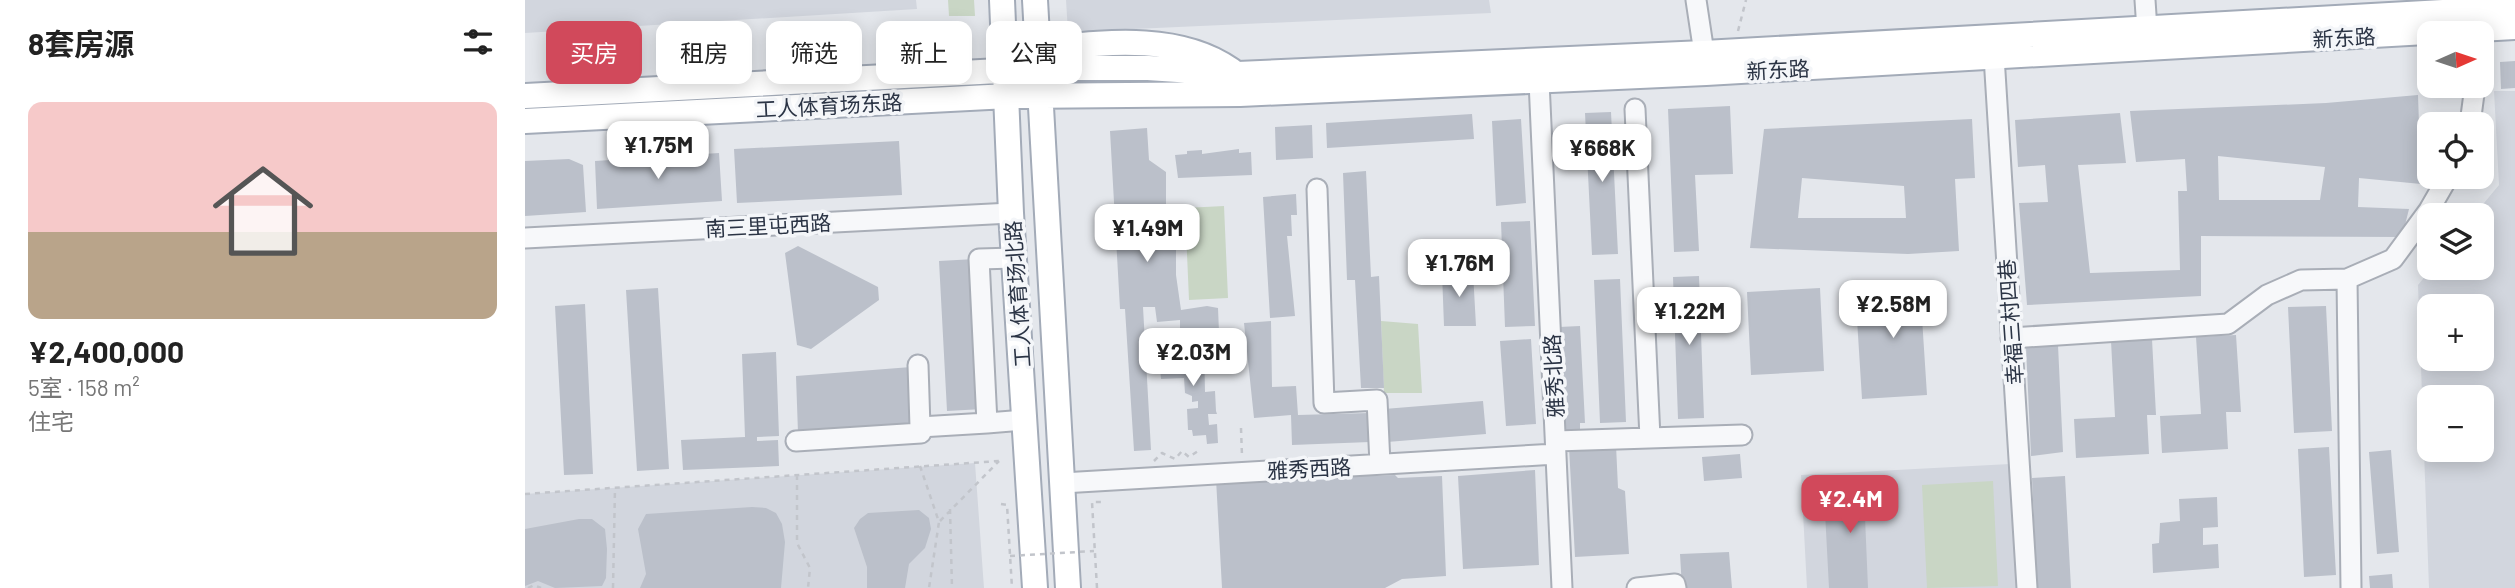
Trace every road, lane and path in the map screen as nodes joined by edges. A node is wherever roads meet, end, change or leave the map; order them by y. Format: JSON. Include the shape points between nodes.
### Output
{"nodes":[{"id":1,"x":1002,"y":0,"type":"edge"},
{"id":2,"x":1035,"y":0,"type":"edge"},
{"id":3,"x":1696,"y":0,"type":"edge"},
{"id":4,"x":1746,"y":0,"type":"edge"},
{"id":5,"x":2145,"y":0,"type":"edge"},
{"id":6,"x":2515,"y":8,"type":"edge"},
{"id":7,"x":2472,"y":14,"type":"edge"},
{"id":8,"x":1003,"y":21,"type":"edge"},
{"id":9,"x":1036,"y":21,"type":"edge"},
{"id":10,"x":2515,"y":27,"type":"edge"},
{"id":11,"x":2147,"y":30,"type":"junction"},
{"id":12,"x":1737,"y":33,"type":"dead end"},
{"id":13,"x":1704,"y":53,"type":"junction"},
{"id":14,"x":1082,"y":54,"type":"edge"},
{"id":15,"x":1994,"y":57,"type":"junction"},
{"id":16,"x":986,"y":72,"type":"edge"},
{"id":17,"x":1539,"y":80,"type":"junction"},
{"id":18,"x":1007,"y":84,"type":"edge"},
{"id":19,"x":1040,"y":84,"type":"edge"},
{"id":20,"x":525,"y":96,"type":"edge"},
{"id":21,"x":1008,"y":96,"type":"junction"},
{"id":22,"x":1041,"y":96,"type":"junction"},
{"id":23,"x":1635,"y":110,"type":"dead end"},
{"id":24,"x":525,"y":121,"type":"edge"},
{"id":25,"x":1317,"y":189,"type":"dead end"},
{"id":26,"x":2441,"y":189,"type":"edge"},
{"id":27,"x":1011,"y":213,"type":"junction"},
{"id":28,"x":525,"y":238,"type":"edge"},
{"id":29,"x":1014,"y":258,"type":"junction"},
{"id":30,"x":2347,"y":279,"type":"junction"},
{"id":31,"x":2011,"y":338,"type":"junction"},
{"id":32,"x":1173,"y":339,"type":"dead end"},
{"id":33,"x":1236,"y":340,"type":"dead end"},
{"id":34,"x":918,"y":365,"type":"dead end"},
{"id":35,"x":1025,"y":420,"type":"junction"},
{"id":36,"x":987,"y":423,"type":"junction"},
{"id":37,"x":920,"y":427,"type":"junction"},
{"id":38,"x":1241,"y":428,"type":"dead end"},
{"id":39,"x":1742,"y":435,"type":"dead end"},
{"id":40,"x":1650,"y":438,"type":"junction"},
{"id":41,"x":796,"y":441,"type":"dead end"},
{"id":42,"x":1556,"y":448,"type":"junction"},
{"id":43,"x":1201,"y":449,"type":"dead end"},
{"id":44,"x":1151,"y":461,"type":"dead end"},
{"id":45,"x":1380,"y":464,"type":"junction"},
{"id":46,"x":920,"y":466,"type":"junction"},
{"id":47,"x":1242,"y":472,"type":"junction"},
{"id":48,"x":797,"y":475,"type":"junction"},
{"id":49,"x":1062,"y":483,"type":"junction"},
{"id":50,"x":615,"y":488,"type":"junction"},
{"id":51,"x":525,"y":494,"type":"edge"},
{"id":52,"x":1101,"y":502,"type":"dead end"},
{"id":53,"x":1001,"y":505,"type":"dead end"},
{"id":54,"x":950,"y":509,"type":"junction"},
{"id":55,"x":939,"y":522,"type":"junction"},
{"id":56,"x":1094,"y":551,"type":"junction"},
{"id":57,"x":1010,"y":556,"type":"junction"},
{"id":58,"x":528,"y":588,"type":"edge"},
{"id":59,"x":541,"y":588,"type":"edge"},
{"id":60,"x":613,"y":588,"type":"edge"},
{"id":61,"x":808,"y":588,"type":"edge"},
{"id":62,"x":929,"y":588,"type":"edge"},
{"id":63,"x":951,"y":588,"type":"edge"},
{"id":64,"x":1012,"y":588,"type":"edge"},
{"id":65,"x":1035,"y":588,"type":"edge"},
{"id":66,"x":1068,"y":588,"type":"edge"},
{"id":67,"x":1097,"y":588,"type":"edge"},
{"id":68,"x":1562,"y":588,"type":"edge"},
{"id":69,"x":1637,"y":588,"type":"edge"},
{"id":70,"x":1676,"y":588,"type":"edge"},
{"id":71,"x":2027,"y":588,"type":"edge"},
{"id":72,"x":2351,"y":588,"type":"edge"}],
"edges":[{"from":1,"to":8,"type":"main road","name":"工人体育场北路"},
{"from":2,"to":9,"type":"main road","name":"工人体育场北路"},
{"from":3,"to":13,"type":"street"},
{"from":4,"to":12,"type":"path"},
{"from":5,"to":11,"type":"street"},
{"from":6,"to":7,"type":"main road","name":"新东路"},
{"from":7,"to":10,"type":"main road","name":"新东路"},
{"from":7,"to":11,"type":"main road","name":"新东路"},
{"from":7,"to":15,"type":"main road","name":"新东路"},
{"from":11,"to":13,"type":"main road","name":"新东路"},
{"from":13,"to":14,"type":"main road","name":"新东路","via":[[1238,74],[1216,59],[1170,45]]},
{"from":15,"to":17,"type":"main road","name":"新东路"},
{"from":15,"to":31,"type":"street","name":"幸福三村四巷"},
{"from":16,"to":20,"type":"main road","name":"工人体育场东路"},
{"from":17,"to":22,"type":"main road","name":"新东路","via":[[1240,94]]},
{"from":17,"to":42,"type":"street","name":"雅秀北路"},
{"from":18,"to":21,"type":"main road","name":"工人体育场北路"},
{"from":19,"to":22,"type":"main road","name":"工人体育场北路"},
{"from":21,"to":22,"type":"main road","name":"工人体育场东路"},
{"from":21,"to":24,"type":"main road","name":"工人体育场东路"},
{"from":21,"to":27,"type":"main road","name":"工人体育场北路"},
{"from":22,"to":49,"type":"main road","name":"工人体育场北路"},
{"from":23,"to":40,"type":"street"},
{"from":25,"to":45,"type":"street","via":[[1324,403],[1377,400]]},
{"from":26,"to":30,"type":"street","via":[[2393,260]]},
{"from":27,"to":28,"type":"street","name":"南三里屯西路"},
{"from":27,"to":29,"type":"main road","name":"工人体育场北路"},
{"from":29,"to":35,"type":"main road","name":"工人体育场北路"},
{"from":29,"to":36,"type":"street","via":[[979,259]]},
{"from":30,"to":31,"type":"street","via":[[2301,280],[2267,295],[2228,324]]},
{"from":30,"to":72,"type":"street"},
{"from":31,"to":71,"type":"street","name":"幸福三村四巷"},
{"from":32,"to":33,"type":"path","via":[[1227,336]]},
{"from":34,"to":37,"type":"street"},
{"from":35,"to":36,"type":"street"},
{"from":35,"to":65,"type":"main road","name":"工人体育场北路"},
{"from":36,"to":37,"type":"street"},
{"from":37,"to":41,"type":"street","via":[[921,433]]},
{"from":38,"to":47,"type":"path"},
{"from":39,"to":40,"type":"street","name":"雅秀西路"},
{"from":40,"to":42,"type":"street","name":"雅秀西路"},
{"from":42,"to":45,"type":"street","name":"雅秀西路"},
{"from":42,"to":68,"type":"street","name":"雅秀北路"},
{"from":43,"to":44,"type":"path","via":[[1189,457],[1182,451],[1175,459],[1162,453]]},
{"from":45,"to":47,"type":"street","name":"雅秀西路"},
{"from":46,"to":48,"type":"path"},
{"from":46,"to":54,"type":"path","via":[[999,461]]},
{"from":46,"to":55,"type":"path"},
{"from":47,"to":49,"type":"street","name":"雅秀西路"},
{"from":48,"to":50,"type":"path"},
{"from":48,"to":61,"type":"path","via":[[797,542],[810,568]]},
{"from":49,"to":66,"type":"main road","name":"工人体育场北路"},
{"from":50,"to":51,"type":"path"},
{"from":50,"to":60,"type":"path"},
{"from":52,"to":56,"type":"path","via":[[1092,502]]},
{"from":53,"to":57,"type":"path","via":[[1007,505]]},
{"from":54,"to":55,"type":"path"},
{"from":54,"to":63,"type":"path"},
{"from":55,"to":62,"type":"path"},
{"from":56,"to":57,"type":"path","bridge":true},
{"from":56,"to":67,"type":"path"},
{"from":57,"to":64,"type":"path"},
{"from":58,"to":59,"type":"path"},
{"from":69,"to":70,"type":"street","via":[[1675,584]]}]}
